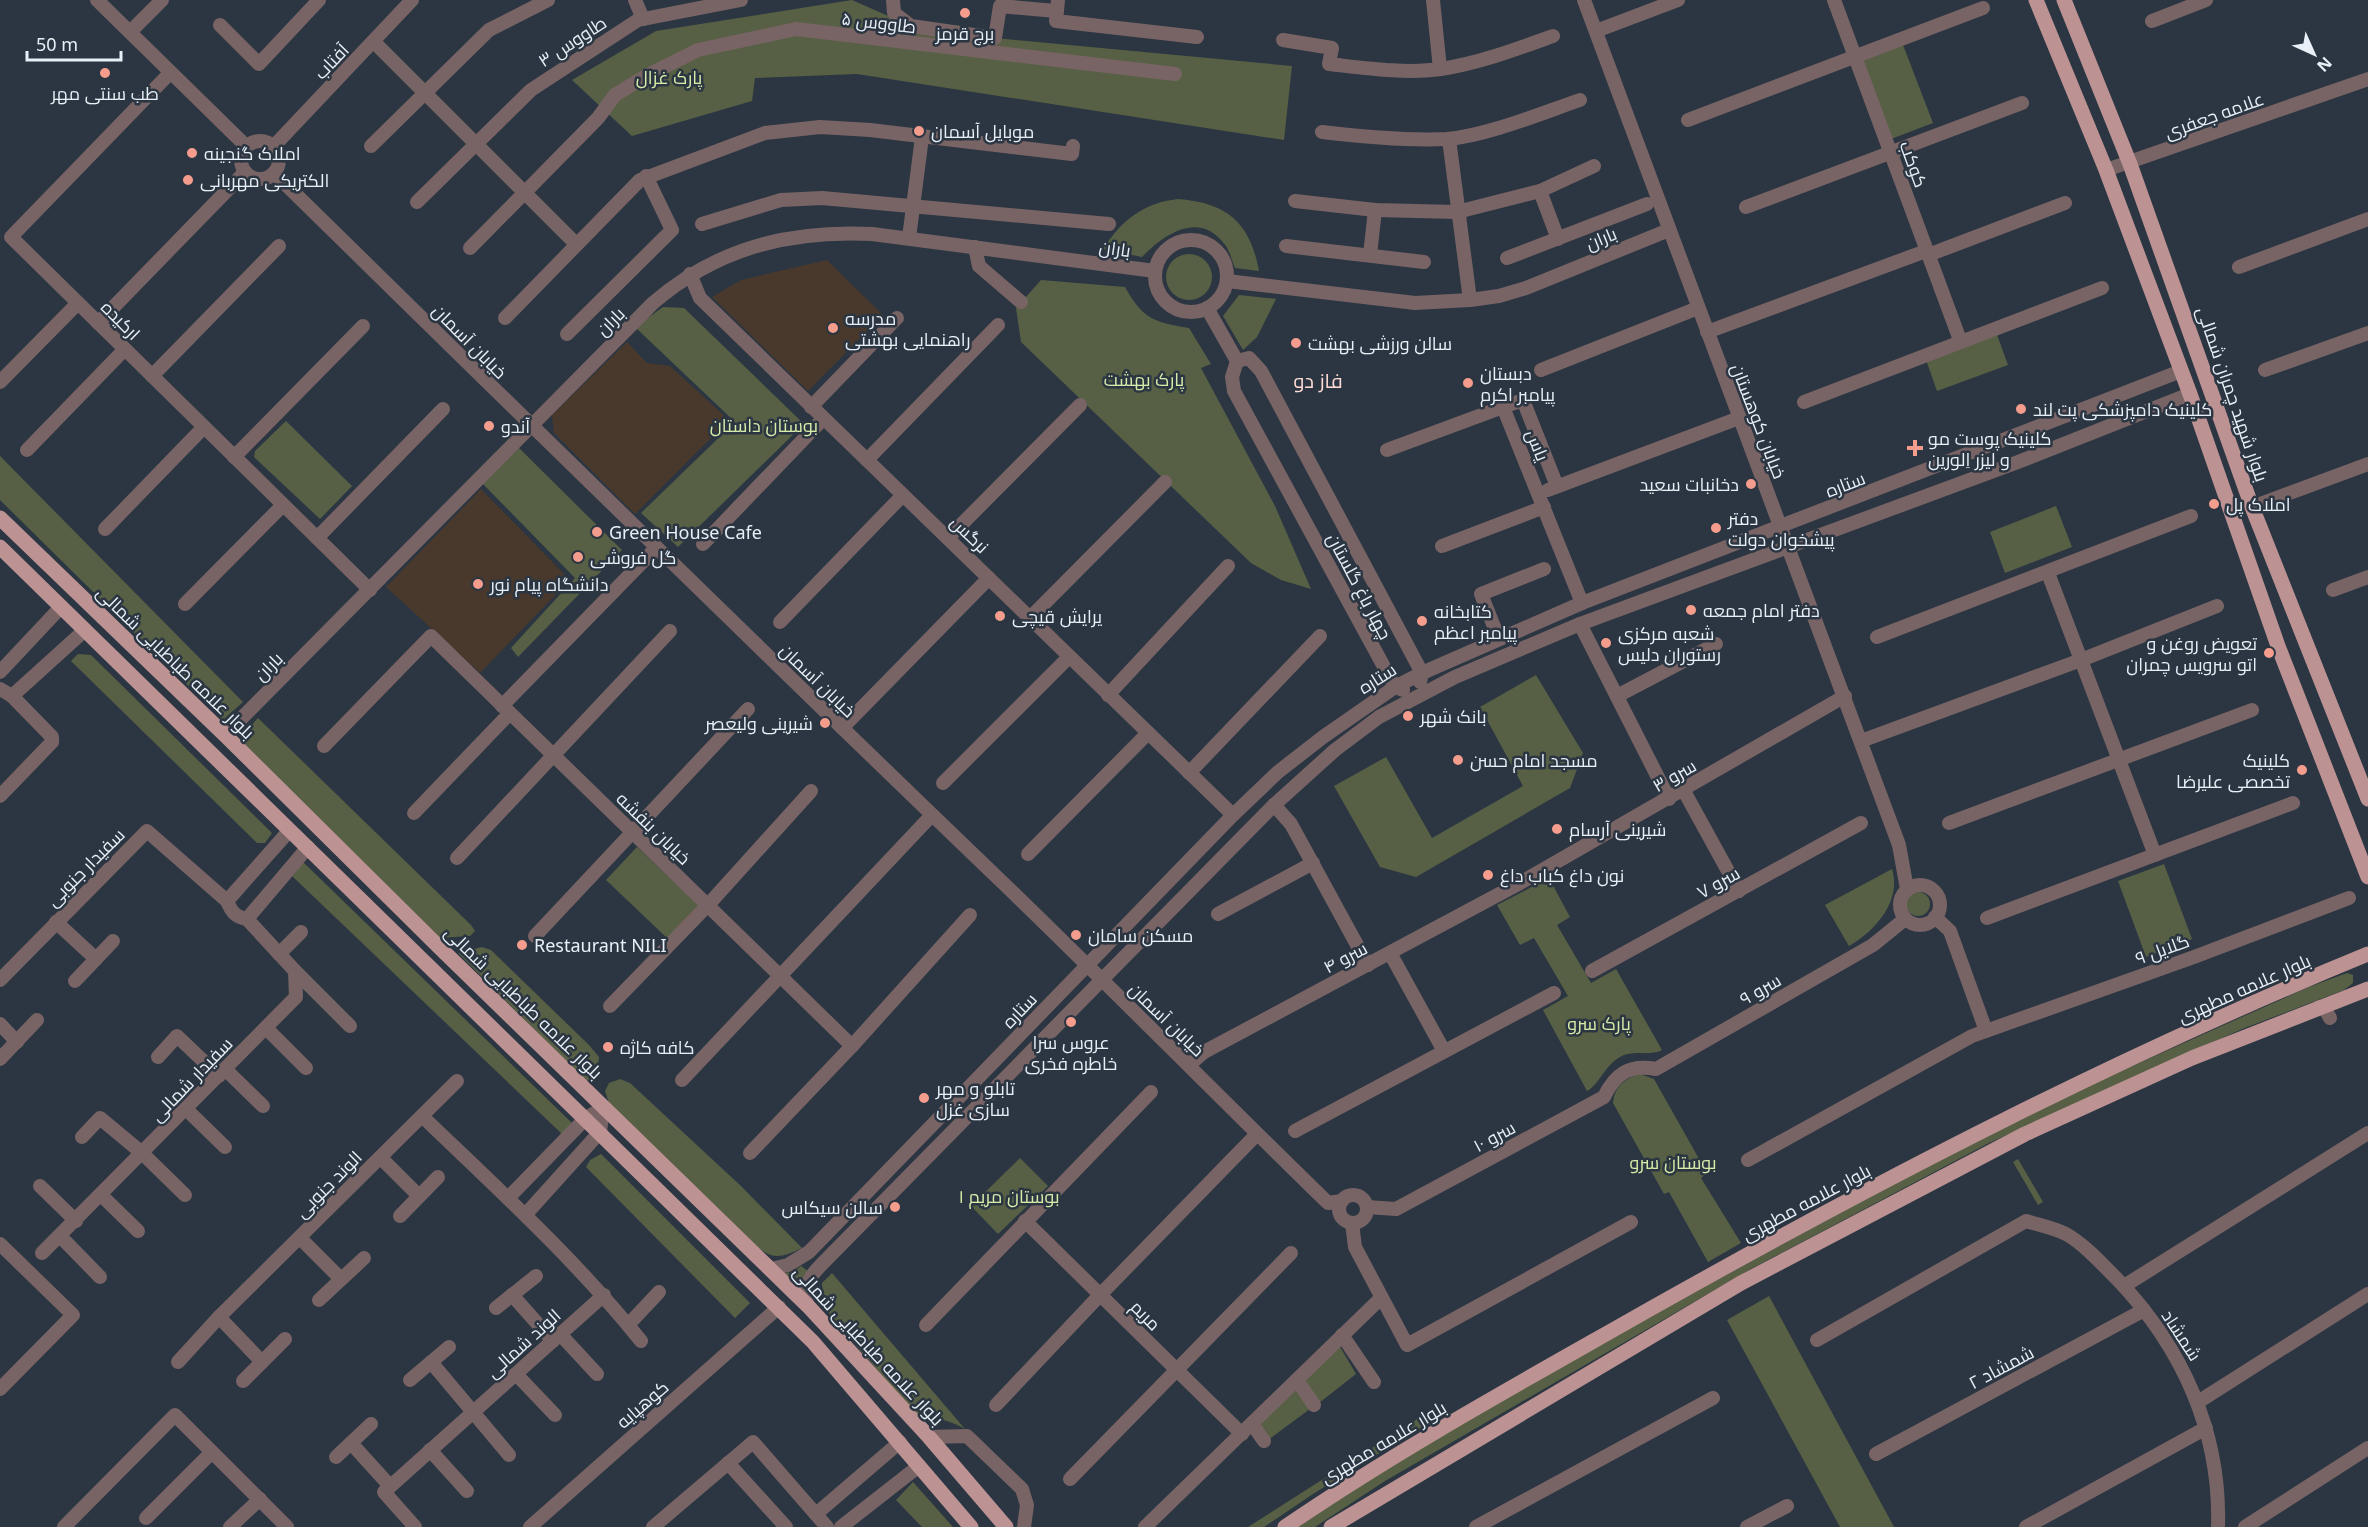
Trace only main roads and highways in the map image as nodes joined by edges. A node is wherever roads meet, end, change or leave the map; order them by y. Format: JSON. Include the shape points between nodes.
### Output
{"nodes":[{"id":1,"x":2036,"y":0,"type":"edge"},
{"id":2,"x":2064,"y":0,"type":"edge"},
{"id":3,"x":0,"y":518,"type":"edge"},
{"id":4,"x":0,"y":547,"type":"edge"},
{"id":5,"x":2368,"y":799,"type":"edge"},
{"id":6,"x":2368,"y":877,"type":"edge"},
{"id":7,"x":2368,"y":954,"type":"edge"},
{"id":8,"x":2368,"y":989,"type":"edge"},
{"id":9,"x":972,"y":1527,"type":"edge"},
{"id":10,"x":1006,"y":1527,"type":"edge"},
{"id":11,"x":1285,"y":1527,"type":"edge"},
{"id":12,"x":1331,"y":1527,"type":"edge"}],
"edges":[{"from":1,"to":6,"type":"main road","via":[[2106,171],[2190,394],[2278,646]]},
{"from":2,"to":5,"type":"main road","name":"بلوار شهید چمران شمالی","via":[[2130,164],[2252,507]]},
{"from":3,"to":10,"type":"main road","name":"بلوار علامه طباطبایی شمالی","via":[[808,1306]]},
{"from":4,"to":9,"type":"main road","via":[[779,1307]]},
{"from":7,"to":11,"type":"main road","name":"بلوار علامه مطهری","via":[[2018,1111],[1731,1264],[1491,1399]]},
{"from":8,"to":12,"type":"main road","via":[[2192,1058],[2025,1134],[1771,1268]]}]}
